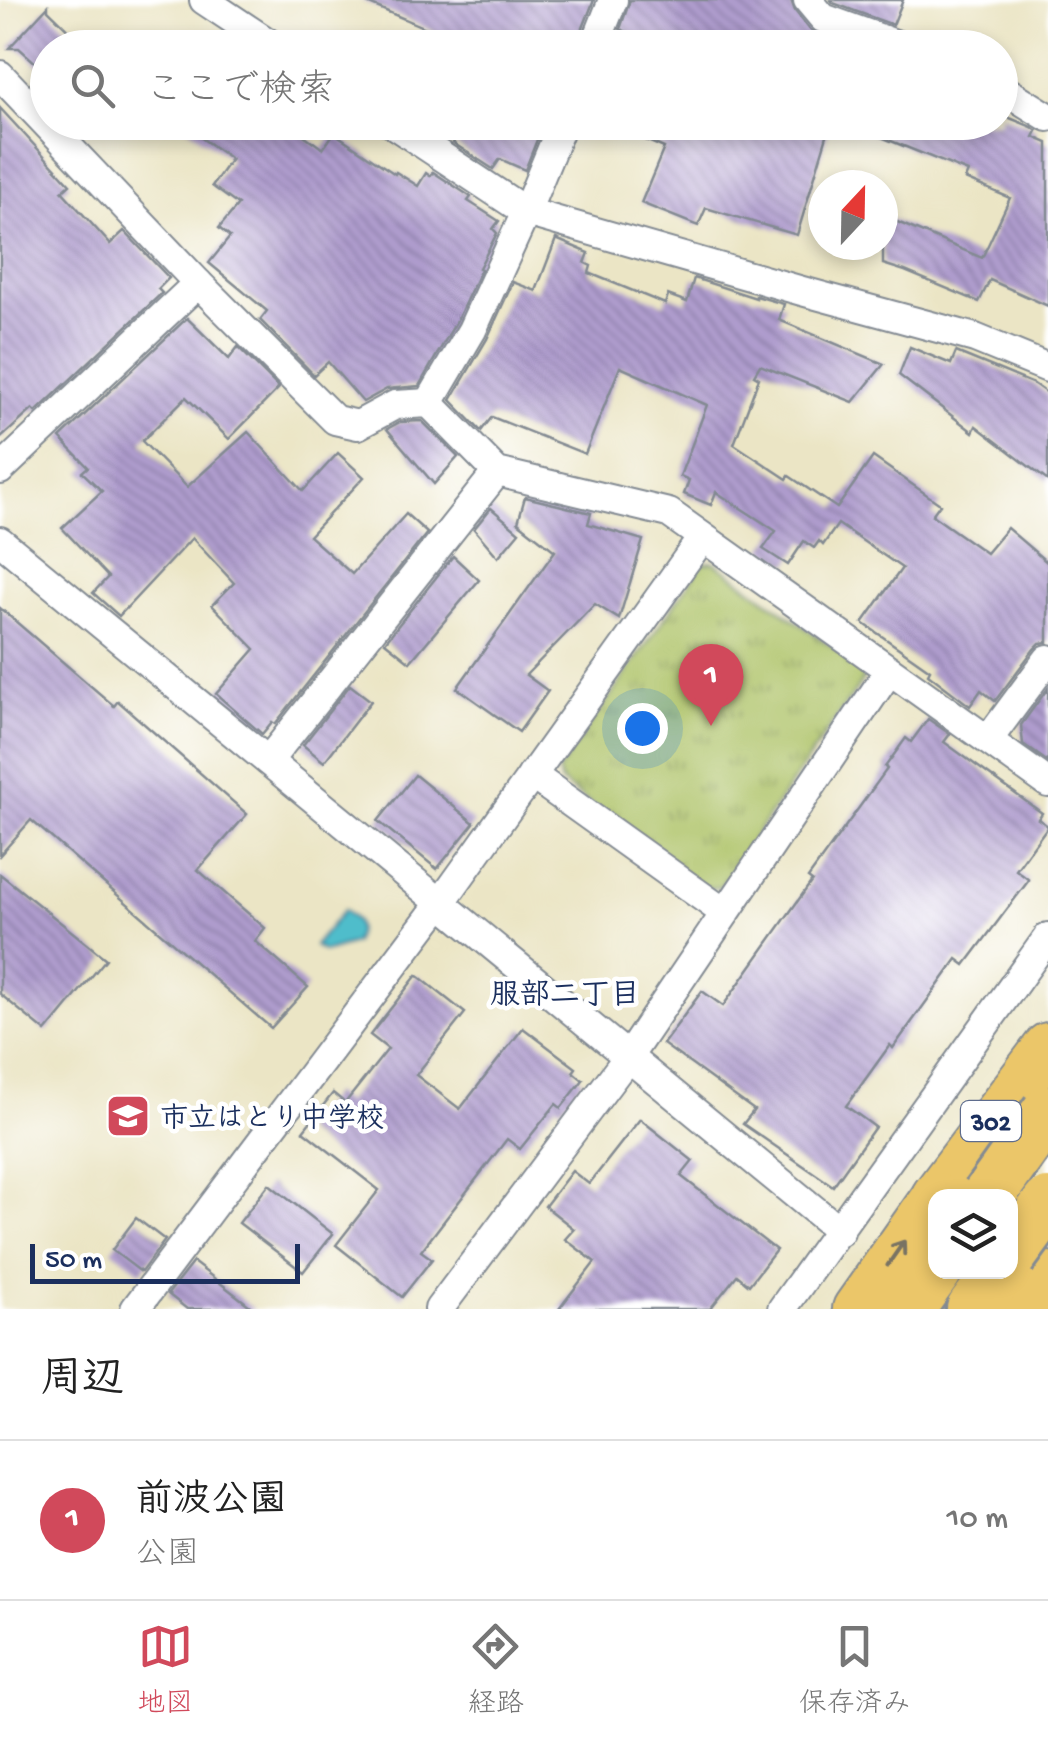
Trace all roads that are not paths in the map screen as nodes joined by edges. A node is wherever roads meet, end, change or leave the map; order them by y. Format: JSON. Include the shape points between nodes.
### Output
{"nodes":[{"id":1,"x":204,"y":0,"type":"edge"},
{"id":2,"x":613,"y":0,"type":"edge"},
{"id":3,"x":808,"y":0,"type":"edge"},
{"id":4,"x":249,"y":30,"type":"edge"},
{"id":5,"x":601,"y":30,"type":"edge"},
{"id":6,"x":856,"y":30,"type":"edge"},
{"id":7,"x":0,"y":75,"type":"edge"},
{"id":8,"x":1018,"y":98,"type":"edge"},
{"id":9,"x":30,"y":106,"type":"edge"},
{"id":10,"x":1048,"y":116,"type":"edge"},
{"id":11,"x":62,"y":140,"type":"edge"},
{"id":12,"x":417,"y":140,"type":"edge"},
{"id":13,"x":556,"y":140,"type":"edge"},
{"id":14,"x":526,"y":212,"type":"junction"},
{"id":15,"x":198,"y":282,"type":"junction"},
{"id":16,"x":1048,"y":368,"type":"edge"},
{"id":17,"x":429,"y":403,"type":"junction"},
{"id":18,"x":0,"y":470,"type":"edge"},
{"id":19,"x":497,"y":472,"type":"junction"},
{"id":20,"x":702,"y":538,"type":"junction"},
{"id":21,"x":0,"y":541,"type":"edge"},
{"id":22,"x":1048,"y":660,"type":"edge"},
{"id":23,"x":889,"y":671,"type":"junction"},
{"id":24,"x":988,"y":740,"type":"junction"},
{"id":25,"x":268,"y":761,"type":"junction"},
{"id":26,"x":532,"y":775,"type":"junction"},
{"id":27,"x":1048,"y":783,"type":"edge"},
{"id":28,"x":440,"y":904,"type":"junction"},
{"id":29,"x":724,"y":913,"type":"junction"},
{"id":30,"x":1048,"y":938,"type":"edge"},
{"id":31,"x":1048,"y":1048,"type":"edge"},
{"id":32,"x":628,"y":1058,"type":"junction"},
{"id":33,"x":1048,"y":1112,"type":"edge"},
{"id":34,"x":955,"y":1187,"type":"edge"},
{"id":35,"x":1048,"y":1204,"type":"edge"},
{"id":36,"x":1048,"y":1218,"type":"edge"},
{"id":37,"x":840,"y":1231,"type":"junction"},
{"id":38,"x":1018,"y":1245,"type":"edge"},
{"id":39,"x":1048,"y":1276,"type":"edge"},
{"id":40,"x":930,"y":1279,"type":"edge"},
{"id":41,"x":995,"y":1279,"type":"edge"},
{"id":42,"x":135,"y":1309,"type":"edge"},
{"id":43,"x":438,"y":1309,"type":"edge"},
{"id":44,"x":782,"y":1309,"type":"edge"},
{"id":45,"x":856,"y":1309,"type":"edge"},
{"id":46,"x":908,"y":1309,"type":"edge"},
{"id":47,"x":974,"y":1309,"type":"edge"},
{"id":48,"x":1025,"y":1309,"type":"edge"}],
"edges":[{"from":1,"to":4,"type":"street"},
{"from":2,"to":5,"type":"street"},
{"from":3,"to":6,"type":"street","via":[[823,18]]},
{"from":7,"to":9,"type":"street"},
{"from":8,"to":10,"type":"street"},
{"from":11,"to":15,"type":"street"},
{"from":12,"to":14,"type":"street"},
{"from":13,"to":14,"type":"street"},
{"from":14,"to":16,"type":"street","via":[[975,338]]},
{"from":14,"to":17,"type":"street","via":[[472,330]]},
{"from":15,"to":17,"type":"street","via":[[335,420],[358,425],[394,405]]},
{"from":15,"to":18,"type":"street"},
{"from":17,"to":19,"type":"street"},
{"from":19,"to":20,"type":"street","via":[[669,513]]},
{"from":19,"to":25,"type":"street"},
{"from":20,"to":23,"type":"street"},
{"from":20,"to":26,"type":"street"},
{"from":21,"to":25,"type":"street"},
{"from":22,"to":24,"type":"street"},
{"from":23,"to":24,"type":"street"},
{"from":23,"to":29,"type":"street"},
{"from":24,"to":27,"type":"street"},
{"from":25,"to":28,"type":"street"},
{"from":26,"to":28,"type":"street"},
{"from":26,"to":29,"type":"street"},
{"from":28,"to":32,"type":"street"},
{"from":28,"to":42,"type":"street"},
{"from":29,"to":32,"type":"street"},
{"from":30,"to":37,"type":"street"},
{"from":31,"to":34,"type":"highway","number":"302"},
{"from":32,"to":37,"type":"street"},
{"from":32,"to":43,"type":"street"},
{"from":33,"to":34,"type":"highway","bridge":true},
{"from":34,"to":36,"type":"street"},
{"from":45,"to":34,"type":"highway","number":"302","one_way":true},
{"from":35,"to":38,"type":"highway","bridge":true},
{"from":37,"to":44,"type":"street"},
{"from":39,"to":48,"type":"highway"},
{"from":40,"to":46,"type":"highway"},
{"from":41,"to":47,"type":"highway"}]}
